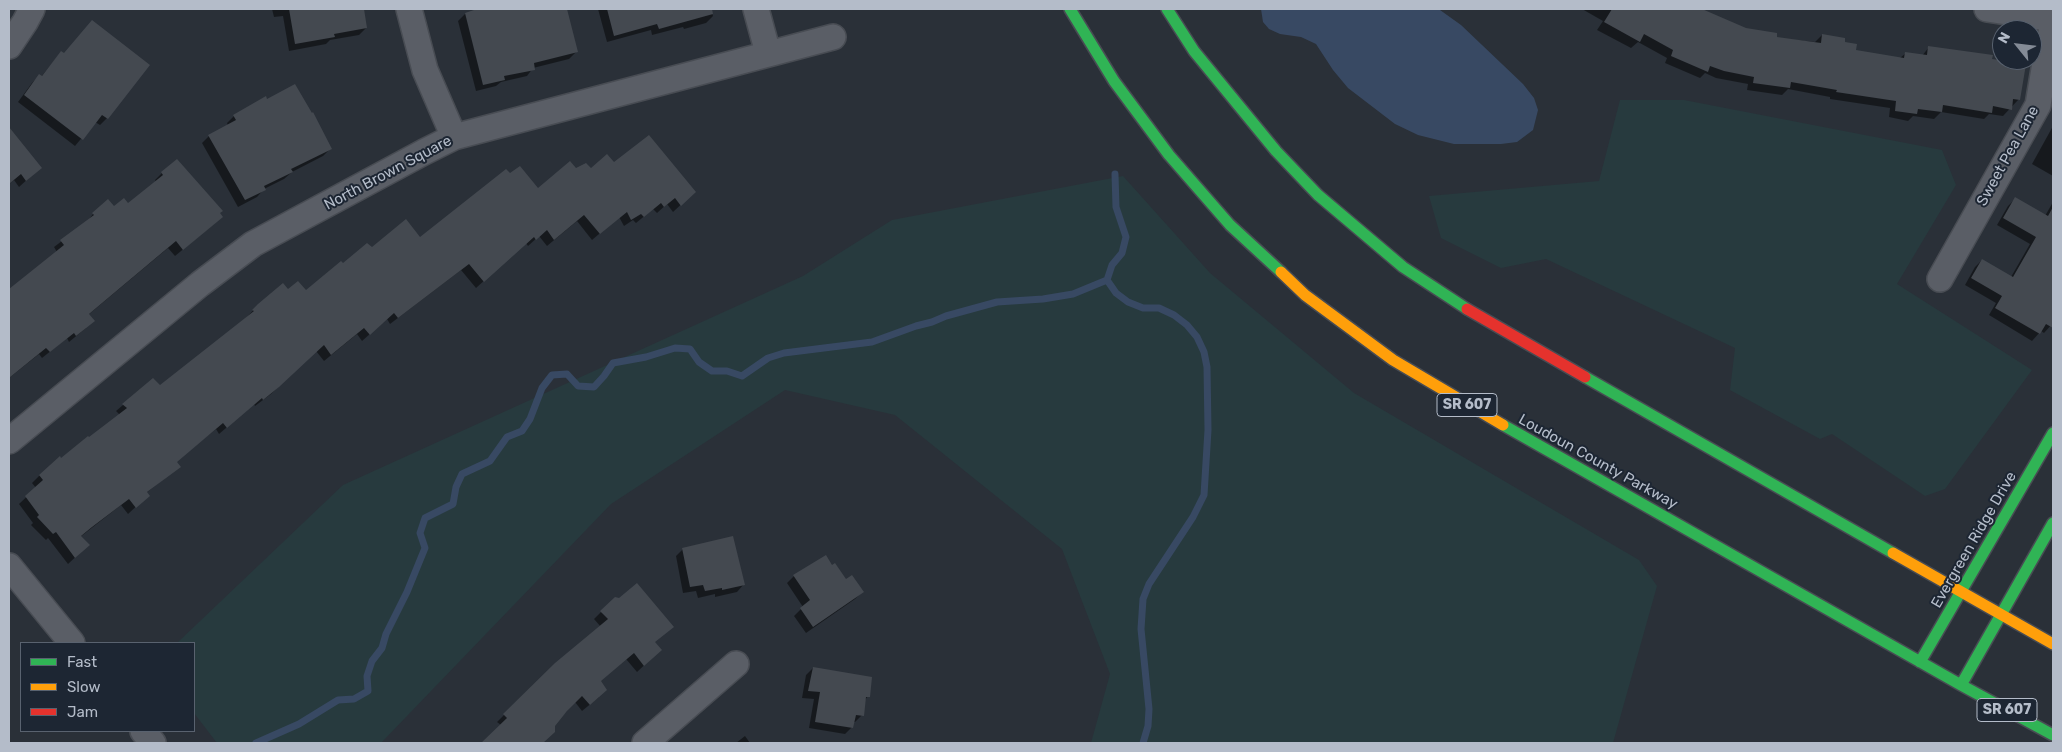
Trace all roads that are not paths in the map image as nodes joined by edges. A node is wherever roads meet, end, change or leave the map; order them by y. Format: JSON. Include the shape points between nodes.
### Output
{"nodes":[{"id":1,"x":32,"y":9,"type":"edge"},
{"id":2,"x":408,"y":9,"type":"edge"},
{"id":3,"x":756,"y":9,"type":"edge"},
{"id":4,"x":1070,"y":9,"type":"edge"},
{"id":5,"x":1167,"y":9,"type":"edge"},
{"id":6,"x":1987,"y":9,"type":"edge"},
{"id":7,"x":2053,"y":19,"type":"edge"},
{"id":8,"x":2053,"y":25,"type":"edge"},
{"id":9,"x":833,"y":37,"type":"dead end"},
{"id":10,"x":9,"y":46,"type":"edge"},
{"id":11,"x":768,"y":53,"type":"junction"},
{"id":12,"x":454,"y":137,"type":"junction"},
{"id":13,"x":1940,"y":278,"type":"dead end"},
{"id":14,"x":2053,"y":432,"type":"edge"},
{"id":15,"x":9,"y":441,"type":"edge"},
{"id":16,"x":2053,"y":523,"type":"edge"},
{"id":17,"x":9,"y":566,"type":"edge"},
{"id":18,"x":1962,"y":590,"type":"junction"},
{"id":19,"x":2002,"y":613,"type":"junction"},
{"id":20,"x":71,"y":642,"type":"edge"},
{"id":21,"x":2053,"y":644,"type":"edge"},
{"id":22,"x":1920,"y":662,"type":"junction"},
{"id":23,"x":736,"y":664,"type":"dead end"},
{"id":24,"x":1961,"y":685,"type":"junction"},
{"id":25,"x":144,"y":732,"type":"edge"},
{"id":26,"x":2053,"y":735,"type":"edge"},
{"id":27,"x":153,"y":743,"type":"edge"},
{"id":28,"x":644,"y":743,"type":"edge"}],
"edges":[{"from":1,"to":10,"type":"street"},
{"from":2,"to":12,"type":"street","via":[[425,70]]},
{"from":3,"to":11,"type":"street"},
{"from":4,"to":22,"type":"main road","name":"Loudoun County Parkway","number":"SR 607","via":[[1114,81],[1169,155],[1230,225],[1346,327],[1444,391]]},
{"from":5,"to":18,"type":"main road","via":[[1194,52],[1276,151],[1318,195],[1403,267],[1455,302]]},
{"from":6,"to":7,"type":"street"},
{"from":8,"to":13,"type":"street","name":"Sweet Pea Lane","via":[[2038,105]]},
{"from":9,"to":11,"type":"street","name":"North Brown Square"},
{"from":11,"to":12,"type":"street","name":"North Brown Square"},
{"from":12,"to":15,"type":"street","name":"North Brown Square","via":[[253,244]]},
{"from":14,"to":18,"type":"main road","name":"Evergreen Ridge Drive"},
{"from":16,"to":19,"type":"main road"},
{"from":17,"to":20,"type":"street"},
{"from":18,"to":19,"type":"main road"},
{"from":18,"to":22,"type":"main road","name":"Evergreen Ridge Drive"},
{"from":19,"to":21,"type":"main road"},
{"from":19,"to":24,"type":"main road"},
{"from":22,"to":24,"type":"main road","name":"Loudoun County Parkway","number":"SR 607"},
{"from":23,"to":28,"type":"street"},
{"from":24,"to":26,"type":"main road","name":"Loudoun County Parkway","number":"SR 607"},
{"from":25,"to":27,"type":"street"}]}
